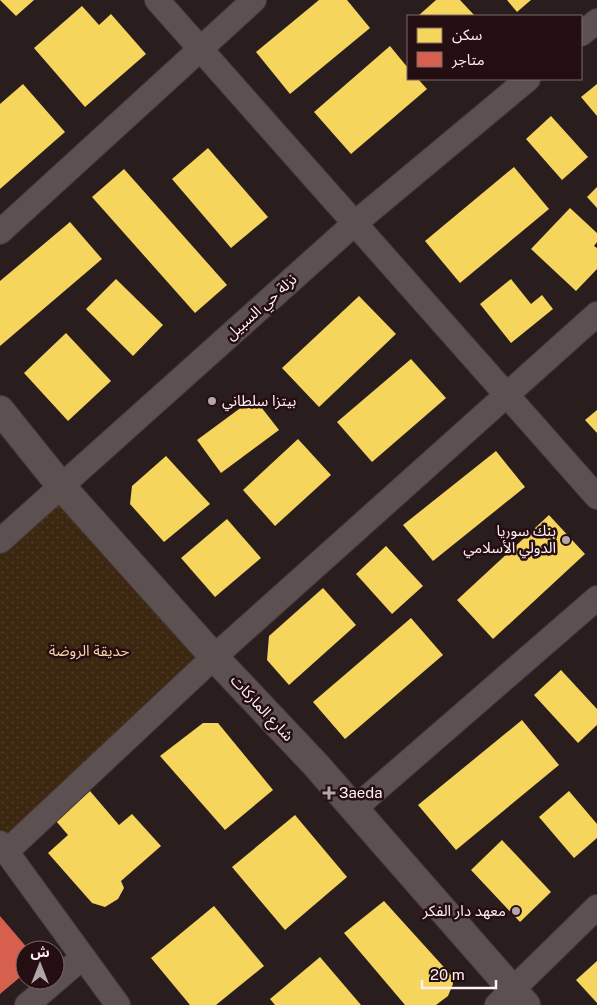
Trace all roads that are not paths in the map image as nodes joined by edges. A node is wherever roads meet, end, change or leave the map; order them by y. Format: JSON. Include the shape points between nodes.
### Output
{"nodes":[{"id":1,"x":157,"y":0,"type":"edge"},
{"id":2,"x":254,"y":0,"type":"edge"},
{"id":3,"x":597,"y":21,"type":"edge"},
{"id":4,"x":582,"y":33,"type":"edge"},
{"id":5,"x":199,"y":48,"type":"junction"},
{"id":6,"x":527,"y":80,"type":"edge"},
{"id":7,"x":354,"y":224,"type":"junction"},
{"id":8,"x":0,"y":232,"type":"edge"},
{"id":9,"x":597,"y":314,"type":"edge"},
{"id":10,"x":506,"y":394,"type":"junction"},
{"id":11,"x":0,"y":410,"type":"edge"},
{"id":12,"x":61,"y":486,"type":"junction"},
{"id":13,"x":597,"y":497,"type":"edge"},
{"id":14,"x":0,"y":541,"type":"edge"},
{"id":15,"x":597,"y":598,"type":"edge"},
{"id":16,"x":214,"y":657,"type":"junction"},
{"id":17,"x":354,"y":808,"type":"junction"},
{"id":18,"x":3,"y":847,"type":"edge"},
{"id":19,"x":597,"y":907,"type":"edge"},
{"id":20,"x":83,"y":957,"type":"junction"},
{"id":21,"x":512,"y":999,"type":"edge"},
{"id":22,"x":28,"y":1005,"type":"edge"},
{"id":23,"x":118,"y":1005,"type":"edge"}],
"edges":[{"from":1,"to":5,"type":"street"},
{"from":2,"to":5,"type":"street"},
{"from":3,"to":4,"type":"street"},
{"from":5,"to":7,"type":"street"},
{"from":5,"to":8,"type":"street"},
{"from":6,"to":7,"type":"street","name":"نزلة حي السبيل"},
{"from":7,"to":10,"type":"street"},
{"from":7,"to":12,"type":"street","name":"نزلة حي السبيل"},
{"from":9,"to":10,"type":"street"},
{"from":10,"to":13,"type":"street"},
{"from":10,"to":16,"type":"street"},
{"from":11,"to":12,"type":"street","name":"شارع الماركات"},
{"from":12,"to":14,"type":"street","name":"نزلة حي السبيل"},
{"from":12,"to":16,"type":"street","name":"شارع الماركات"},
{"from":15,"to":17,"type":"street"},
{"from":16,"to":17,"type":"street","name":"شارع الماركات"},
{"from":16,"to":18,"type":"street"},
{"from":17,"to":21,"type":"street","name":"شارع الماركات"},
{"from":18,"to":20,"type":"street"},
{"from":19,"to":21,"type":"street"},
{"from":20,"to":22,"type":"street"},
{"from":20,"to":23,"type":"street"}]}
